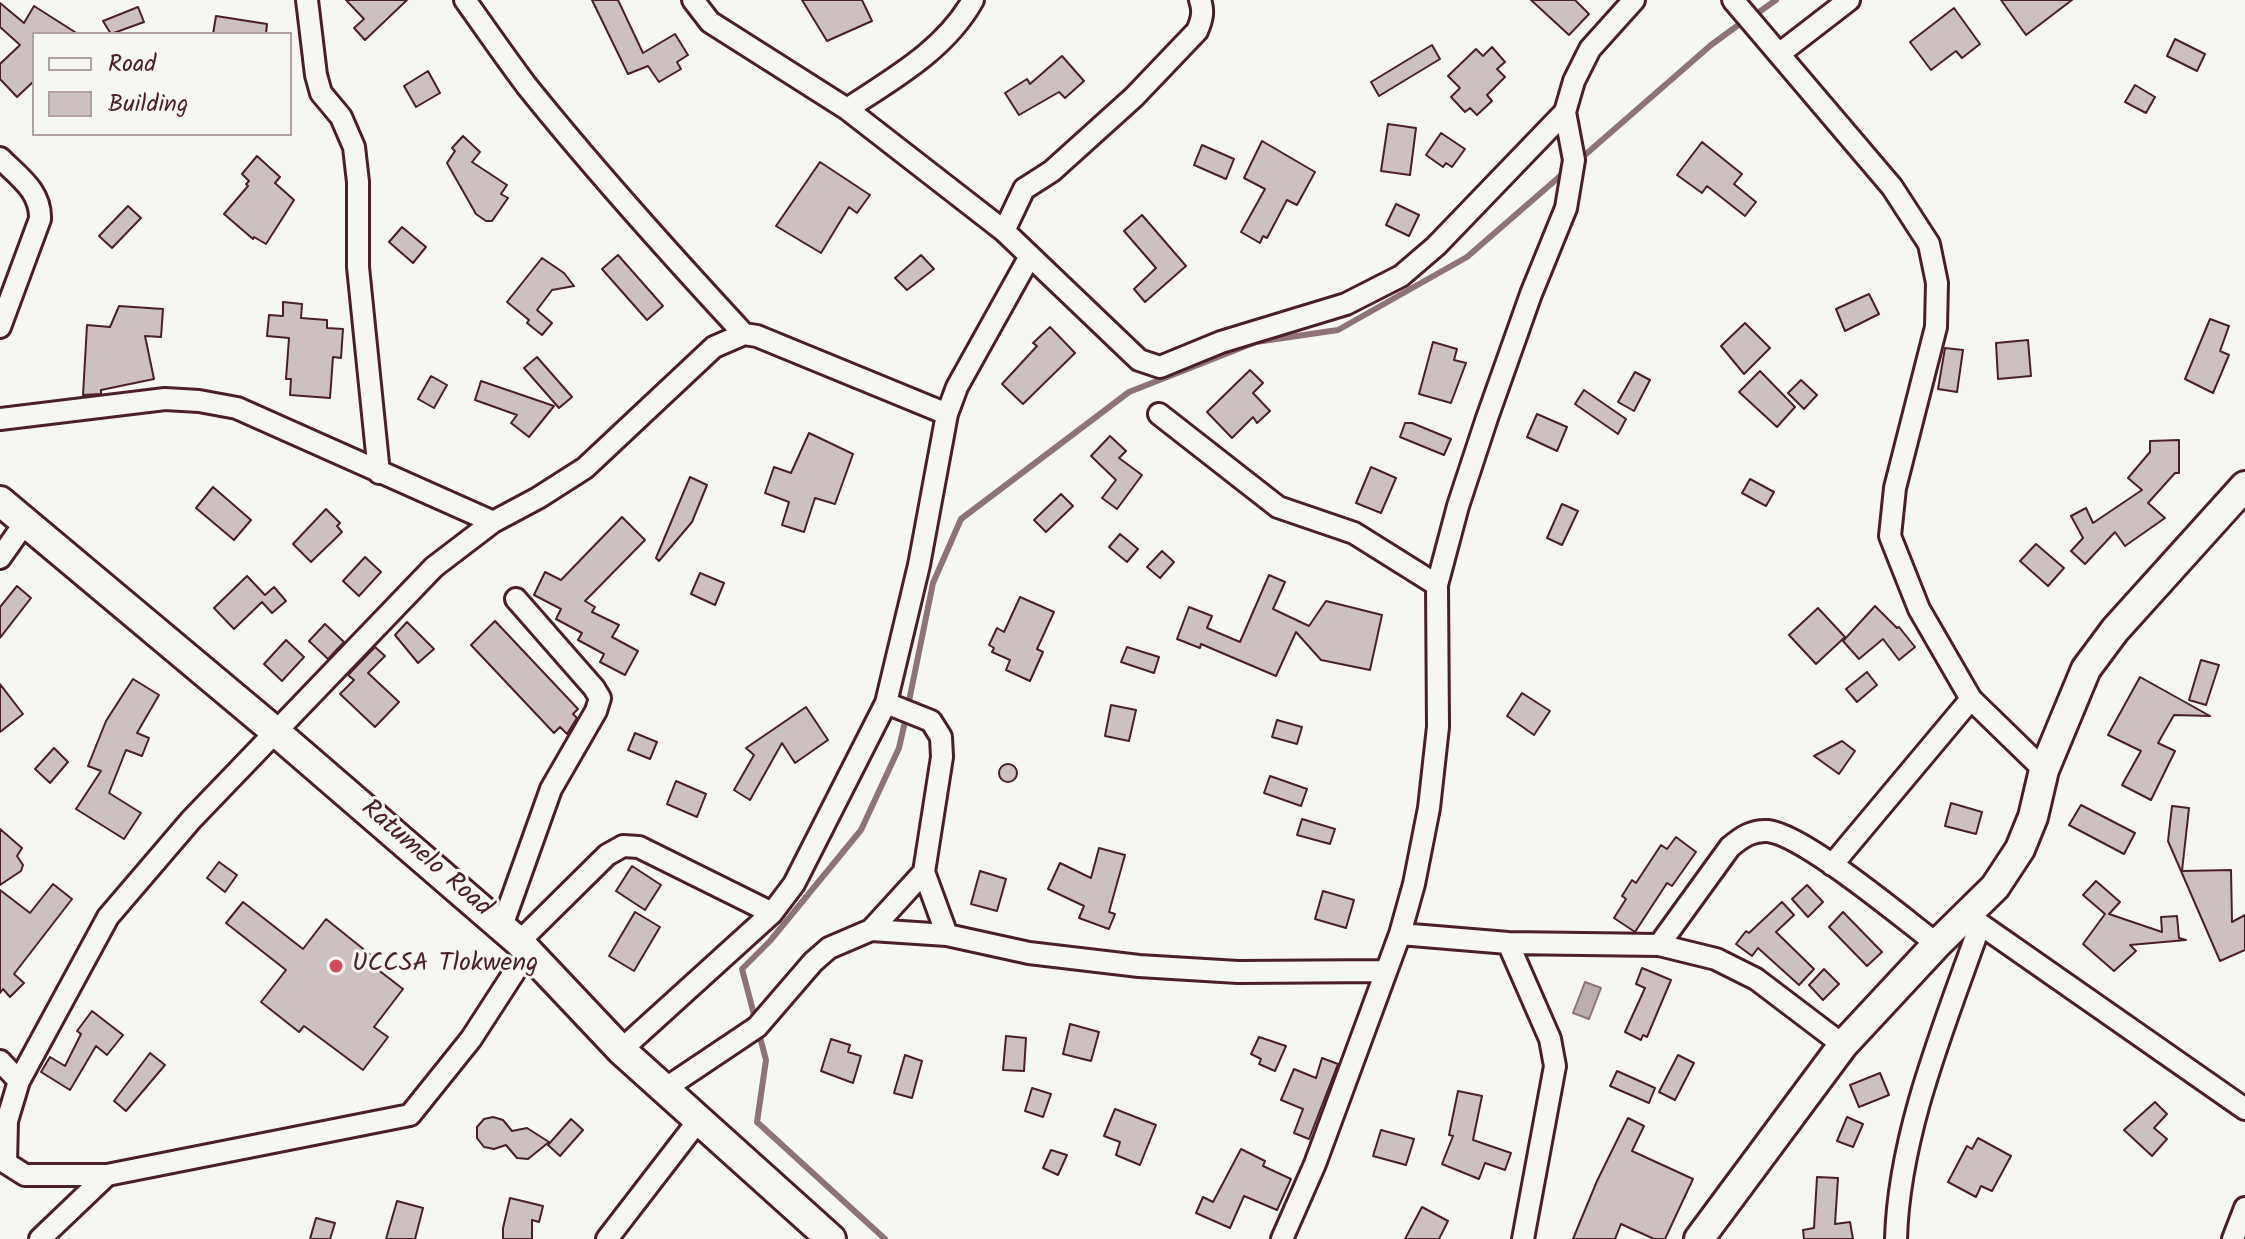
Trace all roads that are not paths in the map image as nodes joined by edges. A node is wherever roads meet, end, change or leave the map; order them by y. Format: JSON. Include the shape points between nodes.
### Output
{"nodes":[{"id":1,"x":307,"y":0,"type":"edge"},
{"id":2,"x":465,"y":0,"type":"edge"},
{"id":3,"x":693,"y":0,"type":"edge"},
{"id":4,"x":973,"y":0,"type":"edge"},
{"id":5,"x":1200,"y":0,"type":"edge"},
{"id":6,"x":1634,"y":0,"type":"edge"},
{"id":7,"x":1733,"y":0,"type":"edge"},
{"id":8,"x":1849,"y":0,"type":"edge"},
{"id":9,"x":1779,"y":54,"type":"junction"},
{"id":10,"x":847,"y":109,"type":"junction"},
{"id":11,"x":1565,"y":112,"type":"junction"},
{"id":12,"x":0,"y":158,"type":"edge"},
{"id":13,"x":1004,"y":231,"type":"junction"},
{"id":14,"x":1030,"y":256,"type":"junction"},
{"id":15,"x":0,"y":327,"type":"edge"},
{"id":16,"x":744,"y":334,"type":"junction"},
{"id":17,"x":947,"y":414,"type":"junction"},
{"id":18,"x":1159,"y":414,"type":"dead end"},
{"id":19,"x":0,"y":419,"type":"edge"},
{"id":20,"x":379,"y":473,"type":"junction"},
{"id":21,"x":2245,"y":486,"type":"edge"},
{"id":22,"x":0,"y":501,"type":"edge"},
{"id":23,"x":493,"y":522,"type":"junction"},
{"id":24,"x":24,"y":524,"type":"junction"},
{"id":25,"x":0,"y":558,"type":"edge"},
{"id":26,"x":1437,"y":585,"type":"junction"},
{"id":27,"x":516,"y":599,"type":"dead end"},
{"id":28,"x":1971,"y":699,"type":"junction"},
{"id":29,"x":886,"y":703,"type":"junction"},
{"id":30,"x":277,"y":733,"type":"junction"},
{"id":31,"x":2044,"y":770,"type":"junction"},
{"id":32,"x":1832,"y":865,"type":"junction"},
{"id":33,"x":924,"y":872,"type":"junction"},
{"id":34,"x":772,"y":913,"type":"junction"},
{"id":35,"x":1974,"y":920,"type":"junction"},
{"id":36,"x":871,"y":930,"type":"junction"},
{"id":37,"x":1400,"y":934,"type":"junction"},
{"id":38,"x":947,"y":935,"type":"junction"},
{"id":39,"x":516,"y":940,"type":"junction"},
{"id":40,"x":1508,"y":943,"type":"junction"},
{"id":41,"x":1937,"y":944,"type":"junction"},
{"id":42,"x":1659,"y":945,"type":"junction"},
{"id":43,"x":1386,"y":971,"type":"junction"},
{"id":44,"x":1843,"y":1045,"type":"junction"},
{"id":45,"x":621,"y":1050,"type":"junction"},
{"id":46,"x":0,"y":1061,"type":"edge"},
{"id":47,"x":19,"y":1081,"type":"junction"},
{"id":48,"x":663,"y":1090,"type":"junction"},
{"id":49,"x":2245,"y":1109,"type":"edge"},
{"id":50,"x":698,"y":1121,"type":"junction"},
{"id":51,"x":107,"y":1175,"type":"junction"},
{"id":52,"x":2245,"y":1208,"type":"edge"},
{"id":53,"x":40,"y":1239,"type":"edge"},
{"id":54,"x":607,"y":1239,"type":"edge"},
{"id":55,"x":831,"y":1239,"type":"edge"},
{"id":56,"x":1282,"y":1239,"type":"edge"},
{"id":57,"x":1523,"y":1239,"type":"edge"},
{"id":58,"x":1699,"y":1239,"type":"edge"},
{"id":59,"x":1896,"y":1239,"type":"edge"},
{"id":60,"x":2233,"y":1239,"type":"edge"}],
"edges":[{"from":1,"to":20,"type":"street","via":[[321,93],[341,117],[354,147],[358,267]]},
{"from":2,"to":16,"type":"street","via":[[565,134]]},
{"from":3,"to":10,"type":"street","via":[[710,22]]},
{"from":4,"to":10,"type":"street","via":[[928,55]]},
{"from":5,"to":13,"type":"street","via":[[1197,31],[1052,171],[1024,189]]},
{"from":6,"to":11,"type":"street","via":[[1590,49]]},
{"from":7,"to":9,"type":"street"},
{"from":8,"to":9,"type":"street"},
{"from":9,"to":28,"type":"street","via":[[1892,187],[1935,262],[1936,327],[1895,488],[1890,536],[1919,609]]},
{"from":10,"to":13,"type":"street"},
{"from":11,"to":14,"type":"street","via":[[1401,276],[1346,304],[1221,342],[1167,366],[1139,360]]},
{"from":11,"to":26,"type":"street","via":[[1574,160],[1566,208],[1487,418]]},
{"from":12,"to":15,"type":"street","via":[[41,204]]},
{"from":13,"to":14,"type":"street"},
{"from":14,"to":17,"type":"street"},
{"from":16,"to":17,"type":"street"},
{"from":16,"to":23,"type":"street","via":[[714,347],[585,468]]},
{"from":17,"to":29,"type":"street"},
{"from":18,"to":26,"type":"street","via":[[1278,507],[1354,533]]},
{"from":19,"to":20,"type":"street","via":[[165,399],[199,401],[237,408]]},
{"from":20,"to":23,"type":"street"},
{"from":21,"to":31,"type":"street","via":[[2086,669]]},
{"from":22,"to":24,"type":"street","name":"Ratumelo Road"},
{"from":23,"to":30,"type":"street","via":[[434,567]]},
{"from":24,"to":25,"type":"street"},
{"from":24,"to":30,"type":"street","name":"Ratumelo Road"},
{"from":26,"to":37,"type":"street","via":[[1438,727],[1429,808]]},
{"from":27,"to":39,"type":"street","via":[[600,698],[551,789]]},
{"from":28,"to":31,"type":"street"},
{"from":28,"to":32,"type":"street"},
{"from":29,"to":33,"type":"street","via":[[931,721],[941,737]]},
{"from":29,"to":34,"type":"street","via":[[794,884]]},
{"from":30,"to":39,"type":"street","name":"Ratumelo Road"},
{"from":30,"to":47,"type":"street","via":[[191,820],[108,917]]},
{"from":31,"to":35,"type":"street","via":[[2020,849]]},
{"from":32,"to":41,"type":"street"},
{"from":32,"to":42,"type":"street","via":[[1785,836],[1758,831],[1743,836]]},
{"from":33,"to":36,"type":"street"},
{"from":33,"to":38,"type":"street"},
{"from":34,"to":39,"type":"street","via":[[639,847],[623,846]]},
{"from":34,"to":45,"type":"street"},
{"from":35,"to":41,"type":"street"},
{"from":35,"to":49,"type":"street"},
{"from":35,"to":59,"type":"street","via":[[1909,1147],[1897,1200]]},
{"from":36,"to":38,"type":"street"},
{"from":36,"to":48,"type":"street","via":[[829,948],[757,1027]]},
{"from":37,"to":40,"type":"street"},
{"from":37,"to":43,"type":"street"},
{"from":38,"to":43,"type":"street","via":[[1029,953],[1139,966]]},
{"from":39,"to":45,"type":"street","name":"Ratumelo Road"},
{"from":39,"to":51,"type":"street","via":[[471,1039],[410,1115]]},
{"from":40,"to":42,"type":"street"},
{"from":40,"to":57,"type":"street","via":[[1550,1039],[1555,1066]]},
{"from":41,"to":44,"type":"street"},
{"from":42,"to":44,"type":"street","via":[[1716,959],[1756,979]]},
{"from":43,"to":56,"type":"street"},
{"from":44,"to":58,"type":"street"},
{"from":45,"to":48,"type":"street","name":"Ratumelo Road"},
{"from":46,"to":47,"type":"street"},
{"from":47,"to":51,"type":"street","via":[[7,1121],[6,1163],[25,1175]]},
{"from":48,"to":50,"type":"street","name":"Ratumelo Road"},
{"from":50,"to":54,"type":"street"},
{"from":50,"to":55,"type":"street","name":"Ratumelo Road"},
{"from":51,"to":53,"type":"street"},
{"from":52,"to":60,"type":"street"}]}
